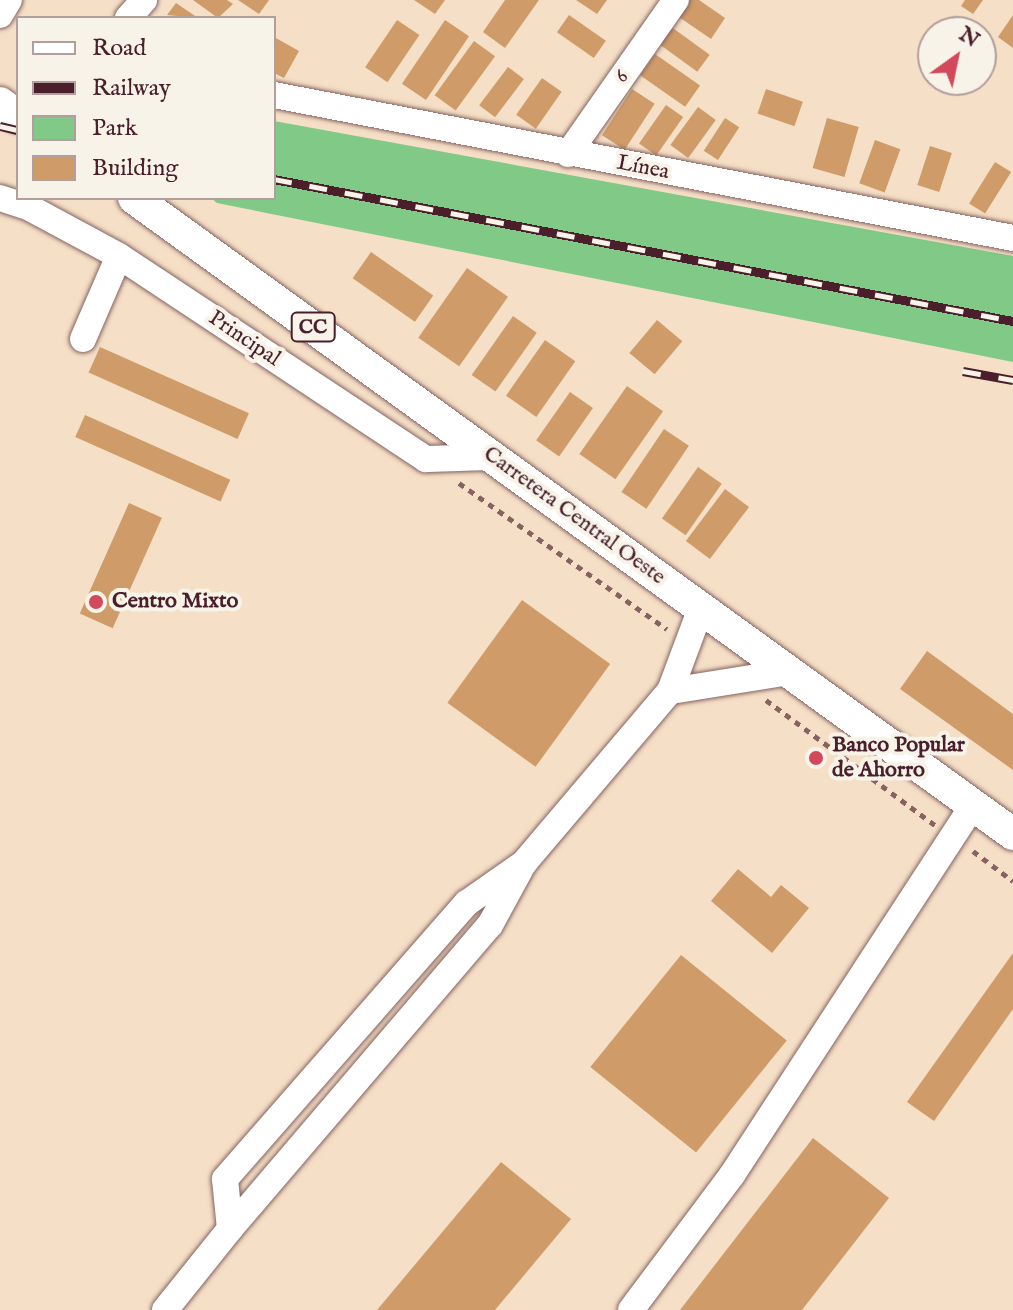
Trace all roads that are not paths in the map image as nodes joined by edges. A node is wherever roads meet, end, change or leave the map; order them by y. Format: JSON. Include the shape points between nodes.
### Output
{"nodes":[{"id":1,"x":9,"y":0,"type":"edge"},
{"id":2,"x":144,"y":0,"type":"edge"},
{"id":3,"x":676,"y":0,"type":"edge"},
{"id":4,"x":0,"y":15,"type":"edge"},
{"id":5,"x":130,"y":16,"type":"edge"},
{"id":6,"x":276,"y":95,"type":"edge"},
{"id":7,"x":568,"y":154,"type":"junction"},
{"id":8,"x":0,"y":198,"type":"edge"},
{"id":9,"x":137,"y":200,"type":"edge"},
{"id":10,"x":1013,"y":238,"type":"edge"},
{"id":11,"x":119,"y":256,"type":"junction"},
{"id":12,"x":83,"y":339,"type":"dead end"},
{"id":13,"x":491,"y":457,"type":"junction"},
{"id":14,"x":701,"y":608,"type":"junction"},
{"id":15,"x":789,"y":672,"type":"junction"},
{"id":16,"x":670,"y":691,"type":"junction"},
{"id":17,"x":973,"y":806,"type":"junction"},
{"id":18,"x":1013,"y":834,"type":"edge"},
{"id":19,"x":524,"y":863,"type":"junction"},
{"id":20,"x":230,"y":1229,"type":"junction"},
{"id":21,"x":165,"y":1310,"type":"edge"},
{"id":22,"x":631,"y":1310,"type":"edge"}],
"edges":[{"from":1,"to":4,"type":"street"},
{"from":2,"to":5,"type":"street"},
{"from":3,"to":7,"type":"street","name":"6"},
{"from":6,"to":7,"type":"street","name":"Línea"},
{"from":7,"to":10,"type":"street","name":"Línea"},
{"from":8,"to":11,"type":"street","name":"Principal","via":[[30,208]]},
{"from":9,"to":13,"type":"main road","name":"Carretera Central Oeste","number":"CC"},
{"from":11,"to":12,"type":"street"},
{"from":11,"to":13,"type":"street","name":"Principal","via":[[426,459]]},
{"from":13,"to":14,"type":"main road","name":"Carretera Central Oeste","number":"CC"},
{"from":14,"to":15,"type":"main road","name":"Carretera Central Oeste","number":"CC"},
{"from":14,"to":16,"type":"street"},
{"from":15,"to":16,"type":"street"},
{"from":15,"to":17,"type":"main road","name":"Carretera Central Oeste","number":"CC"},
{"from":16,"to":19,"type":"street"},
{"from":17,"to":18,"type":"main road","name":"Carretera Central Oeste","number":"CC"},
{"from":17,"to":22,"type":"street","via":[[732,1175]]},
{"from":19,"to":20,"type":"street","via":[[490,925]]},
{"from":19,"to":20,"type":"street","via":[[467,903],[225,1179]]},
{"from":20,"to":21,"type":"street"}]}
